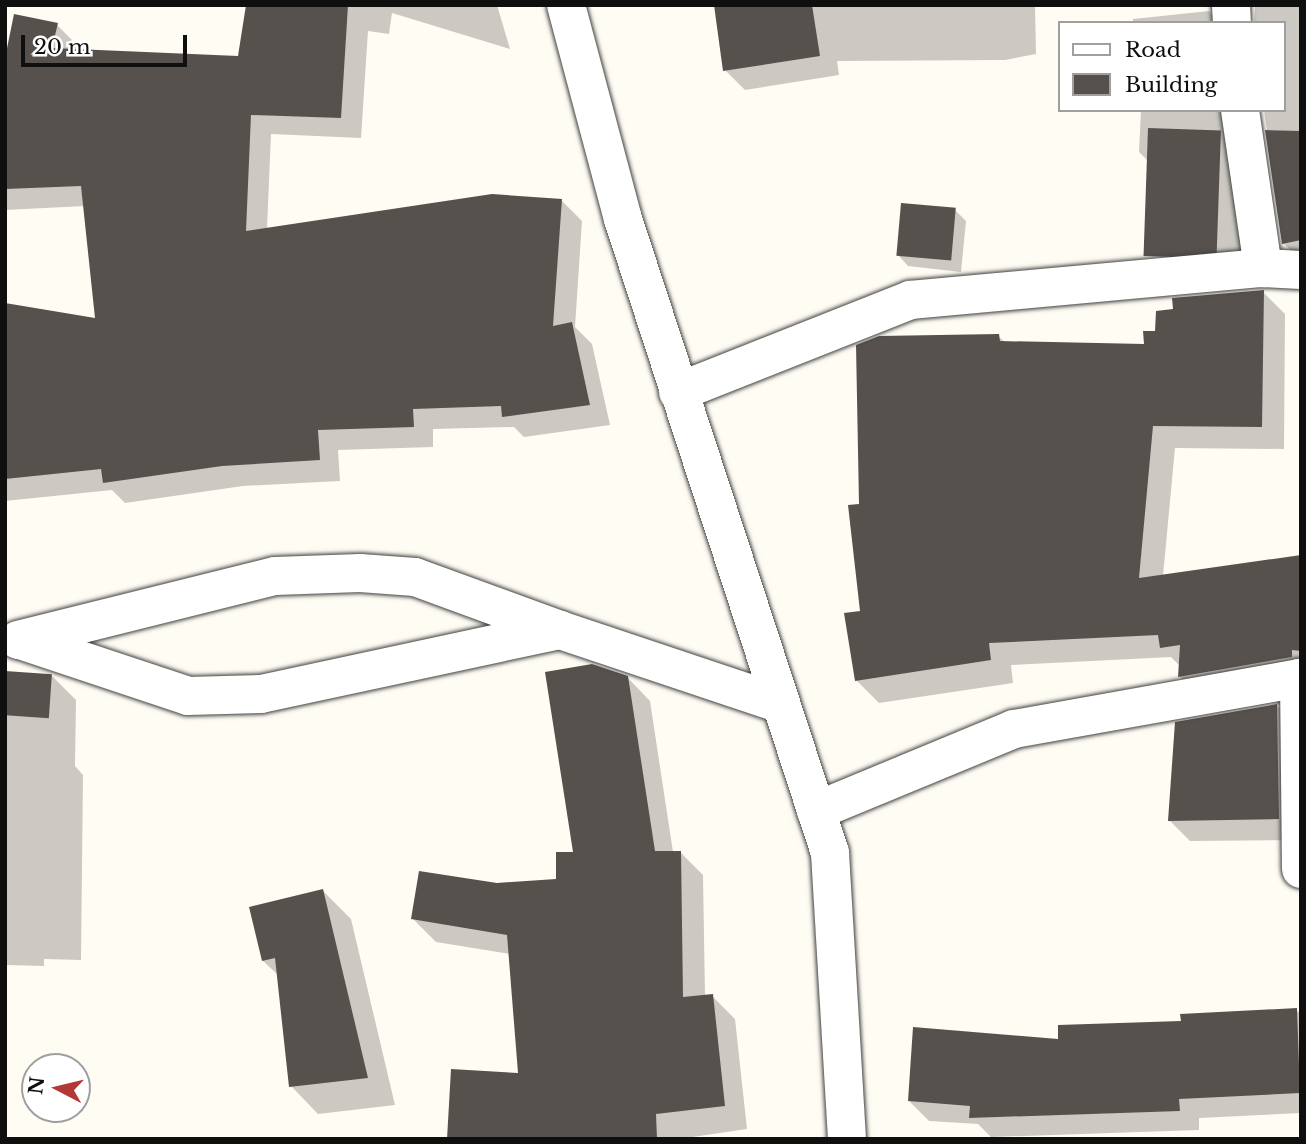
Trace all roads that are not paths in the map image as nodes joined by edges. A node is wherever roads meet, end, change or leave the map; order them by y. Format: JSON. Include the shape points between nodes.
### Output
{"nodes":[{"id":1,"x":566,"y":5,"type":"edge"},
{"id":2,"x":1240,"y":112,"type":"edge"},
{"id":3,"x":1263,"y":268,"type":"junction"},
{"id":4,"x":1301,"y":270,"type":"edge"},
{"id":5,"x":678,"y":392,"type":"junction"},
{"id":6,"x":560,"y":630,"type":"junction"},
{"id":7,"x":13,"y":640,"type":"edge"},
{"id":8,"x":1300,"y":678,"type":"edge"},
{"id":9,"x":781,"y":704,"type":"junction"},
{"id":10,"x":816,"y":811,"type":"junction"},
{"id":11,"x":1301,"y":869,"type":"edge"},
{"id":12,"x":847,"y":1139,"type":"edge"}],
"edges":[{"from":1,"to":5,"type":"street","via":[[623,219]]},
{"from":2,"to":3,"type":"street"},
{"from":3,"to":4,"type":"street"},
{"from":3,"to":5,"type":"street","via":[[910,300]]},
{"from":5,"to":9,"type":"street"},
{"from":6,"to":7,"type":"street","via":[[261,694],[188,696]]},
{"from":6,"to":7,"type":"street","via":[[415,577],[360,573],[275,576]]},
{"from":6,"to":9,"type":"street"},
{"from":8,"to":10,"type":"street","via":[[1014,729]]},
{"from":8,"to":11,"type":"street"},
{"from":9,"to":10,"type":"street"},
{"from":10,"to":12,"type":"street","via":[[830,853]]}]}
